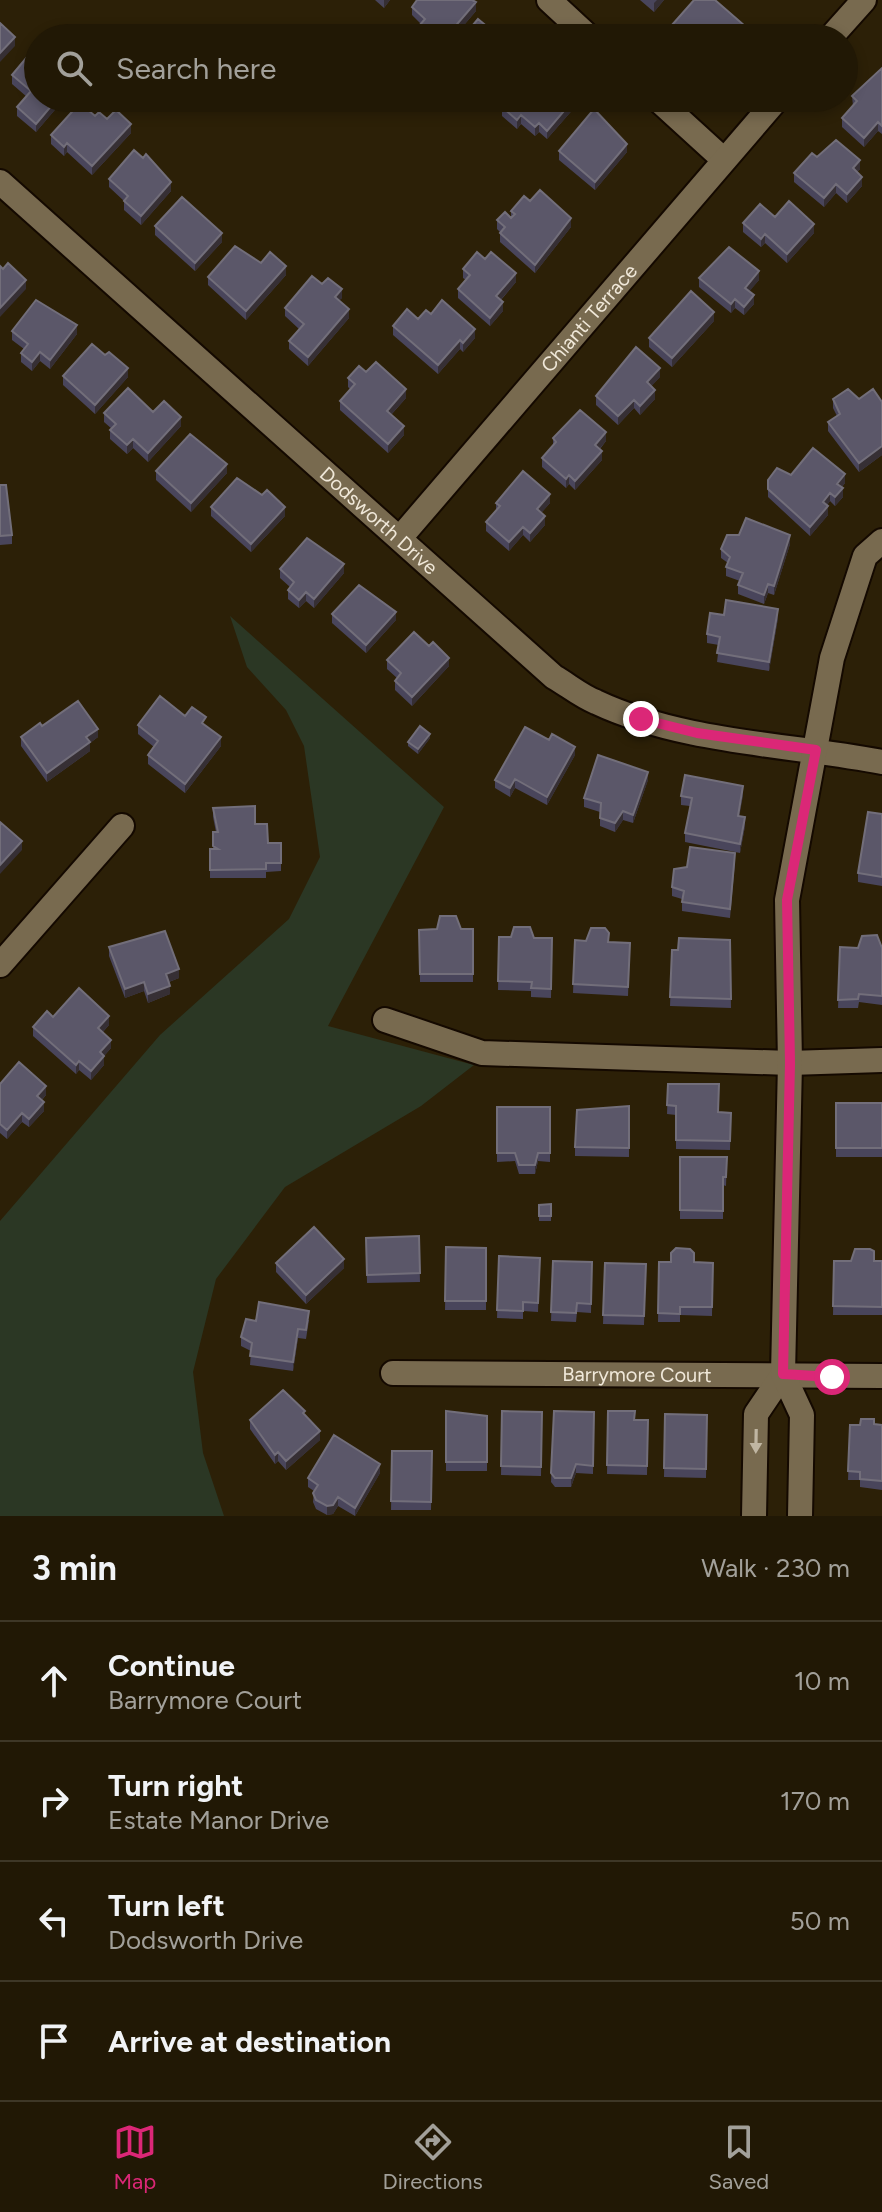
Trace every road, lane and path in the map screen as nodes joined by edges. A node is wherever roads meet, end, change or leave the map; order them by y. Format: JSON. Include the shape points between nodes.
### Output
{"nodes":[{"id":1,"x":549,"y":0,"type":"edge"},
{"id":2,"x":864,"y":0,"type":"edge"},
{"id":3,"x":575,"y":24,"type":"edge"},
{"id":4,"x":843,"y":24,"type":"edge"},
{"id":5,"x":671,"y":112,"type":"edge"},
{"id":6,"x":766,"y":112,"type":"edge"},
{"id":7,"x":724,"y":160,"type":"junction"},
{"id":8,"x":0,"y":182,"type":"edge"},
{"id":9,"x":400,"y":538,"type":"junction"},
{"id":10,"x":882,"y":541,"type":"edge"},
{"id":11,"x":816,"y":750,"type":"junction"},
{"id":12,"x":882,"y":762,"type":"edge"},
{"id":13,"x":122,"y":826,"type":"dead end"},
{"id":14,"x":0,"y":965,"type":"edge"},
{"id":15,"x":385,"y":1020,"type":"dead end"},
{"id":16,"x":882,"y":1060,"type":"edge"},
{"id":17,"x":790,"y":1063,"type":"junction"},
{"id":18,"x":393,"y":1373,"type":"dead end"},
{"id":19,"x":783,"y":1374,"type":"junction"},
{"id":20,"x":882,"y":1376,"type":"edge"},
{"id":21,"x":754,"y":1516,"type":"edge"},
{"id":22,"x":800,"y":1516,"type":"edge"}],
"edges":[{"from":1,"to":3,"type":"street"},
{"from":2,"to":4,"type":"street"},
{"from":5,"to":7,"type":"street"},
{"from":6,"to":7,"type":"street","name":"Chianti Terrace"},
{"from":7,"to":9,"type":"street","name":"Chianti Terrace"},
{"from":8,"to":9,"type":"street","name":"Dodsworth Drive"},
{"from":9,"to":11,"type":"street","name":"Dodsworth Drive","via":[[554,677],[595,702],[697,733]]},
{"from":10,"to":11,"type":"street","via":[[865,556],[832,658]]},
{"from":11,"to":12,"type":"street","name":"Dodsworth Drive"},
{"from":11,"to":17,"type":"street","via":[[787,900]]},
{"from":13,"to":14,"type":"street"},
{"from":15,"to":17,"type":"street","via":[[482,1053]]},
{"from":16,"to":17,"type":"street"},
{"from":17,"to":19,"type":"street"},
{"from":18,"to":19,"type":"street","name":"Barrymore Court"},
{"from":19,"to":20,"type":"street","name":"Barrymore Court"},
{"from":19,"to":21,"type":"street","one_way":true,"via":[[756,1414]]},
{"from":19,"to":22,"type":"street","via":[[802,1415]]}]}
